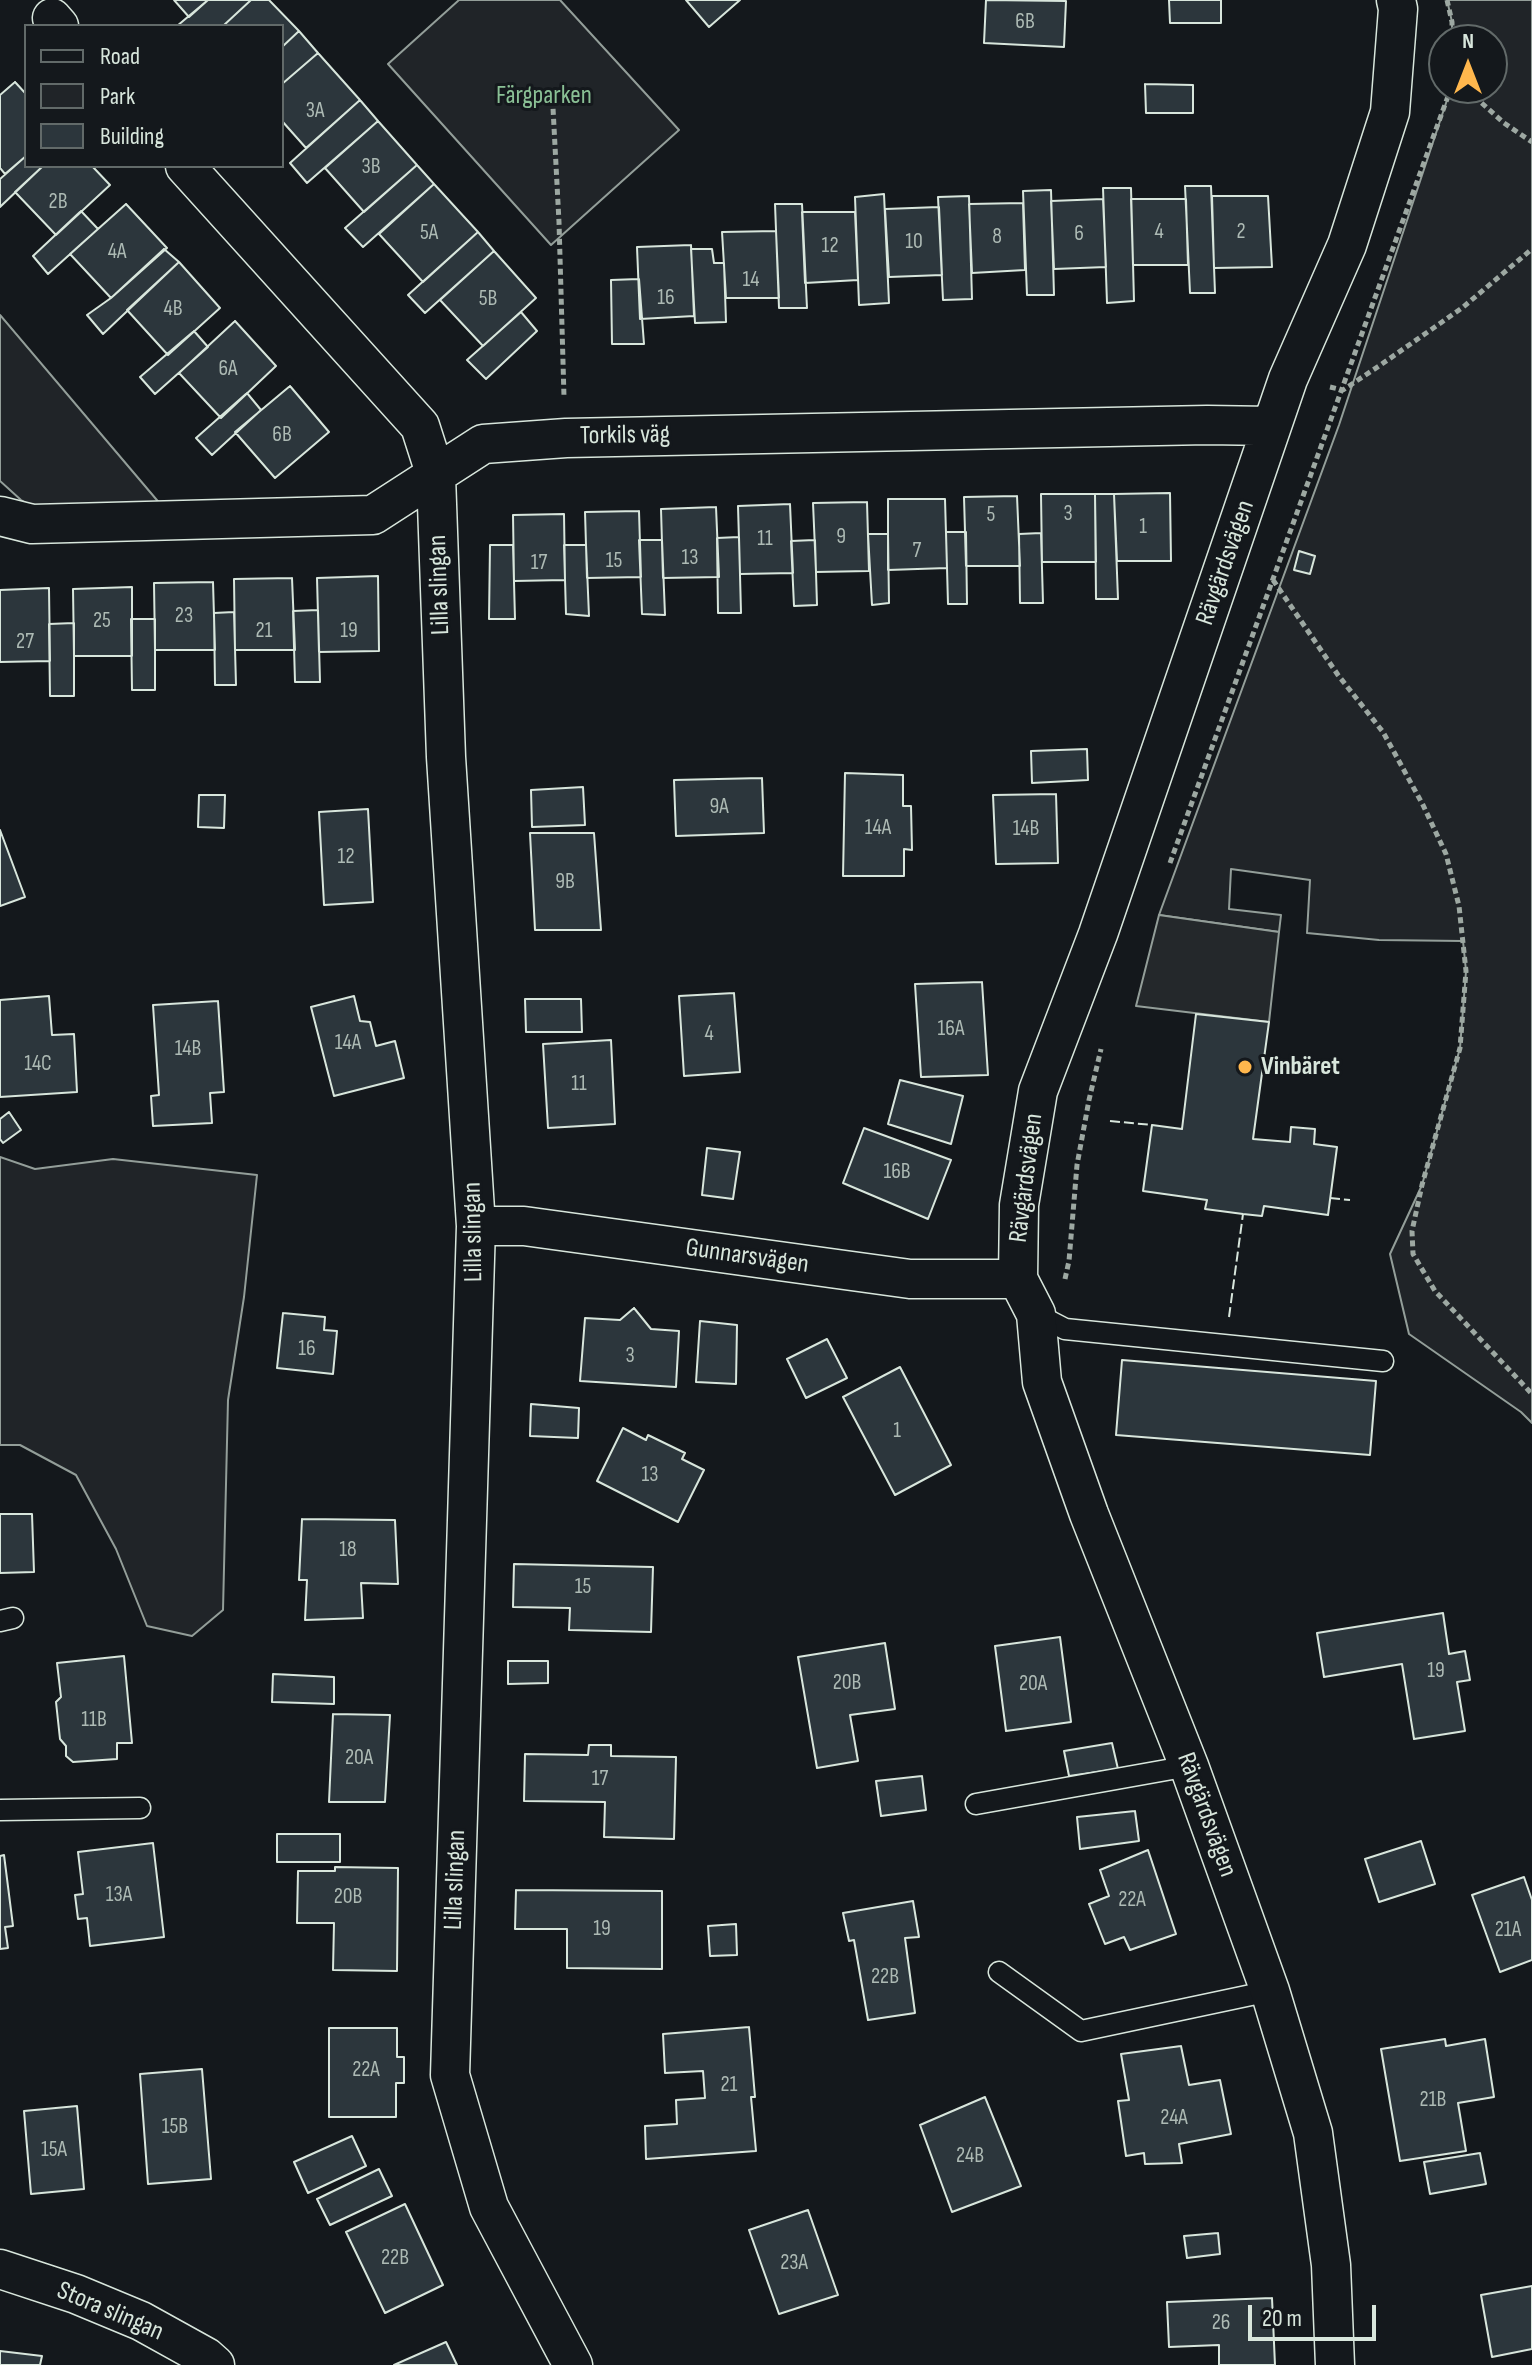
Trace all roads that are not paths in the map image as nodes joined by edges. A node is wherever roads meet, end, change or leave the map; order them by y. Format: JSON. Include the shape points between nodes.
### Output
{"nodes":[{"id":1,"x":1396,"y":0,"type":"edge"},
{"id":2,"x":187,"y":168,"type":"edge"},
{"id":3,"x":1272,"y":426,"type":"junction"},
{"id":4,"x":436,"y":476,"type":"junction"},
{"id":5,"x":0,"y":516,"type":"edge"},
{"id":6,"x":476,"y":1226,"type":"junction"},
{"id":7,"x":1018,"y":1279,"type":"junction"},
{"id":8,"x":1036,"y":1314,"type":"junction"},
{"id":9,"x":1383,"y":1361,"type":"dead end"},
{"id":10,"x":1189,"y":1766,"type":"junction"},
{"id":11,"x":976,"y":1804,"type":"dead end"},
{"id":12,"x":140,"y":1808,"type":"dead end"},
{"id":13,"x":0,"y":1810,"type":"edge"},
{"id":14,"x":999,"y":1972,"type":"dead end"},
{"id":15,"x":1270,"y":1991,"type":"junction"},
{"id":16,"x":0,"y":2269,"type":"edge"},
{"id":17,"x":215,"y":2365,"type":"edge"},
{"id":18,"x":573,"y":2365,"type":"edge"},
{"id":19,"x":1335,"y":2365,"type":"edge"}],
"edges":[{"from":1,"to":3,"type":"street","name":"Rävgärdsvägen","via":[[1390,112],[1347,245]]},
{"from":2,"to":4,"type":"street","name":"Lilla slingan","via":[[420,426]]},
{"from":3,"to":4,"type":"street","name":"Torkils väg","via":[[566,438],[483,444]]},
{"from":3,"to":7,"type":"street","name":"Rävgärdsvägen","via":[[1098,934],[1038,1091],[1019,1205]]},
{"from":4,"to":5,"type":"street","name":"Torkils väg","via":[[373,515],[32,524]]},
{"from":4,"to":6,"type":"street","name":"Lilla slingan","via":[[446,757]]},
{"from":6,"to":7,"type":"street","name":"Gunnarsvägen","via":[[524,1226],[910,1279]]},
{"from":6,"to":18,"type":"street","name":"Lilla slingan","via":[[450,2075],[489,2207]]},
{"from":7,"to":8,"type":"street","name":"Rävgärdsvägen"},
{"from":8,"to":9,"type":"lane","via":[[1065,1329]]},
{"from":8,"to":10,"type":"street","name":"Rävgärdsvägen","via":[[1042,1382]]},
{"from":10,"to":11,"type":"lane"},
{"from":10,"to":15,"type":"street","name":"Rävgärdsvägen"},
{"from":12,"to":13,"type":"lane"},
{"from":14,"to":15,"type":"lane","via":[[1081,2031]]},
{"from":15,"to":19,"type":"street","name":"Rävgärdsvägen","via":[[1313,2133],[1331,2265]]},
{"from":16,"to":17,"type":"street","name":"Stora slingan","via":[[141,2321]]}]}
